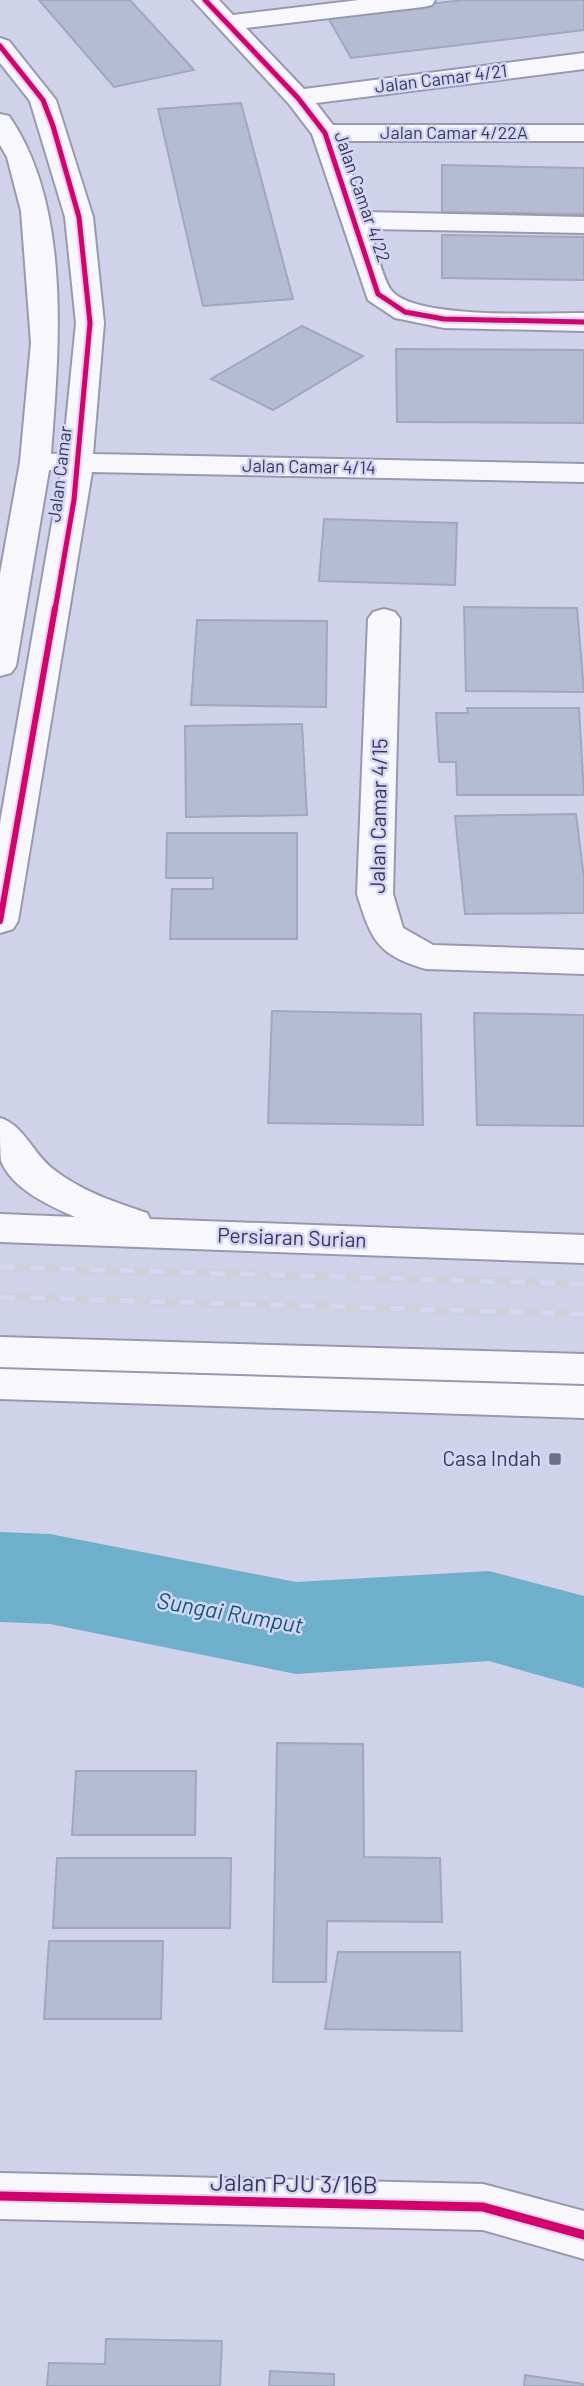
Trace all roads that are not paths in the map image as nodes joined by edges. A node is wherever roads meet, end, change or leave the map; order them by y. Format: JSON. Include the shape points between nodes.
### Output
{"nodes":[{"id":1,"x":205,"y":0,"type":"edge"},
{"id":2,"x":423,"y":0,"type":"edge"},
{"id":3,"x":227,"y":23,"type":"junction"},
{"id":4,"x":0,"y":46,"type":"edge"},
{"id":5,"x":584,"y":61,"type":"edge"},
{"id":6,"x":0,"y":89,"type":"edge"},
{"id":7,"x":298,"y":98,"type":"junction"},
{"id":8,"x":43,"y":100,"type":"junction"},
{"id":9,"x":0,"y":122,"type":"edge"},
{"id":10,"x":325,"y":132,"type":"junction"},
{"id":11,"x":584,"y":133,"type":"edge"},
{"id":12,"x":356,"y":220,"type":"junction"},
{"id":13,"x":584,"y":225,"type":"edge"},
{"id":14,"x":584,"y":322,"type":"edge"},
{"id":15,"x":35,"y":462,"type":"junction"},
{"id":16,"x":79,"y":462,"type":"junction"},
{"id":17,"x":584,"y":473,"type":"edge"},
{"id":18,"x":384,"y":619,"type":"dead end"},
{"id":19,"x":0,"y":666,"type":"edge"},
{"id":20,"x":0,"y":921,"type":"edge"},
{"id":21,"x":584,"y":962,"type":"edge"},
{"id":22,"x":0,"y":1131,"type":"edge"},
{"id":23,"x":0,"y":1228,"type":"edge"},
{"id":24,"x":162,"y":1233,"type":"junction"},
{"id":25,"x":584,"y":1248,"type":"edge"},
{"id":26,"x":0,"y":1352,"type":"edge"},
{"id":27,"x":584,"y":1369,"type":"edge"},
{"id":28,"x":0,"y":1384,"type":"edge"},
{"id":29,"x":584,"y":1402,"type":"edge"},
{"id":30,"x":0,"y":2196,"type":"edge"},
{"id":31,"x":584,"y":2235,"type":"edge"}],
"edges":[{"from":1,"to":3,"type":"street","name":"Jalan Camar 4/22"},
{"from":2,"to":3,"type":"street"},
{"from":3,"to":7,"type":"street","name":"Jalan Camar 4/22"},
{"from":4,"to":8,"type":"street","name":"Jalan Camar"},
{"from":5,"to":7,"type":"street","name":"Jalan Camar 4/21"},
{"from":6,"to":8,"type":"street"},
{"from":7,"to":10,"type":"street","name":"Jalan Camar 4/22"},
{"from":8,"to":16,"type":"street","name":"Jalan Camar","via":[[79,217],[90,323]]},
{"from":9,"to":15,"type":"street","name":"Jalan Camar","via":[[20,157],[35,211],[45,343]]},
{"from":10,"to":11,"type":"street","name":"Jalan Camar 4/22A"},
{"from":10,"to":12,"type":"street","name":"Jalan Camar 4/22"},
{"from":12,"to":13,"type":"street"},
{"from":12,"to":14,"type":"street","name":"Jalan Camar 4/22","via":[[378,294],[405,312],[444,319]]},
{"from":15,"to":16,"type":"street","name":"Jalan Camar 4/14"},
{"from":15,"to":19,"type":"street","name":"Jalan Camar"},
{"from":16,"to":17,"type":"street","name":"Jalan Camar 4/14"},
{"from":16,"to":20,"type":"street","name":"Jalan Camar"},
{"from":18,"to":21,"type":"street","name":"Jalan Camar 4/15","via":[[375,894],[387,934],[426,957]]},
{"from":22,"to":24,"type":"street","via":[[27,1168],[56,1189],[98,1211]]},
{"from":23,"to":24,"type":"street","name":"Persiaran Surian"},
{"from":24,"to":25,"type":"street","name":"Persiaran Surian"},
{"from":26,"to":27,"type":"street"},
{"from":28,"to":29,"type":"street"},
{"from":30,"to":31,"type":"street","name":"Jalan PJU 3/16B","via":[[483,2207]]}]}
